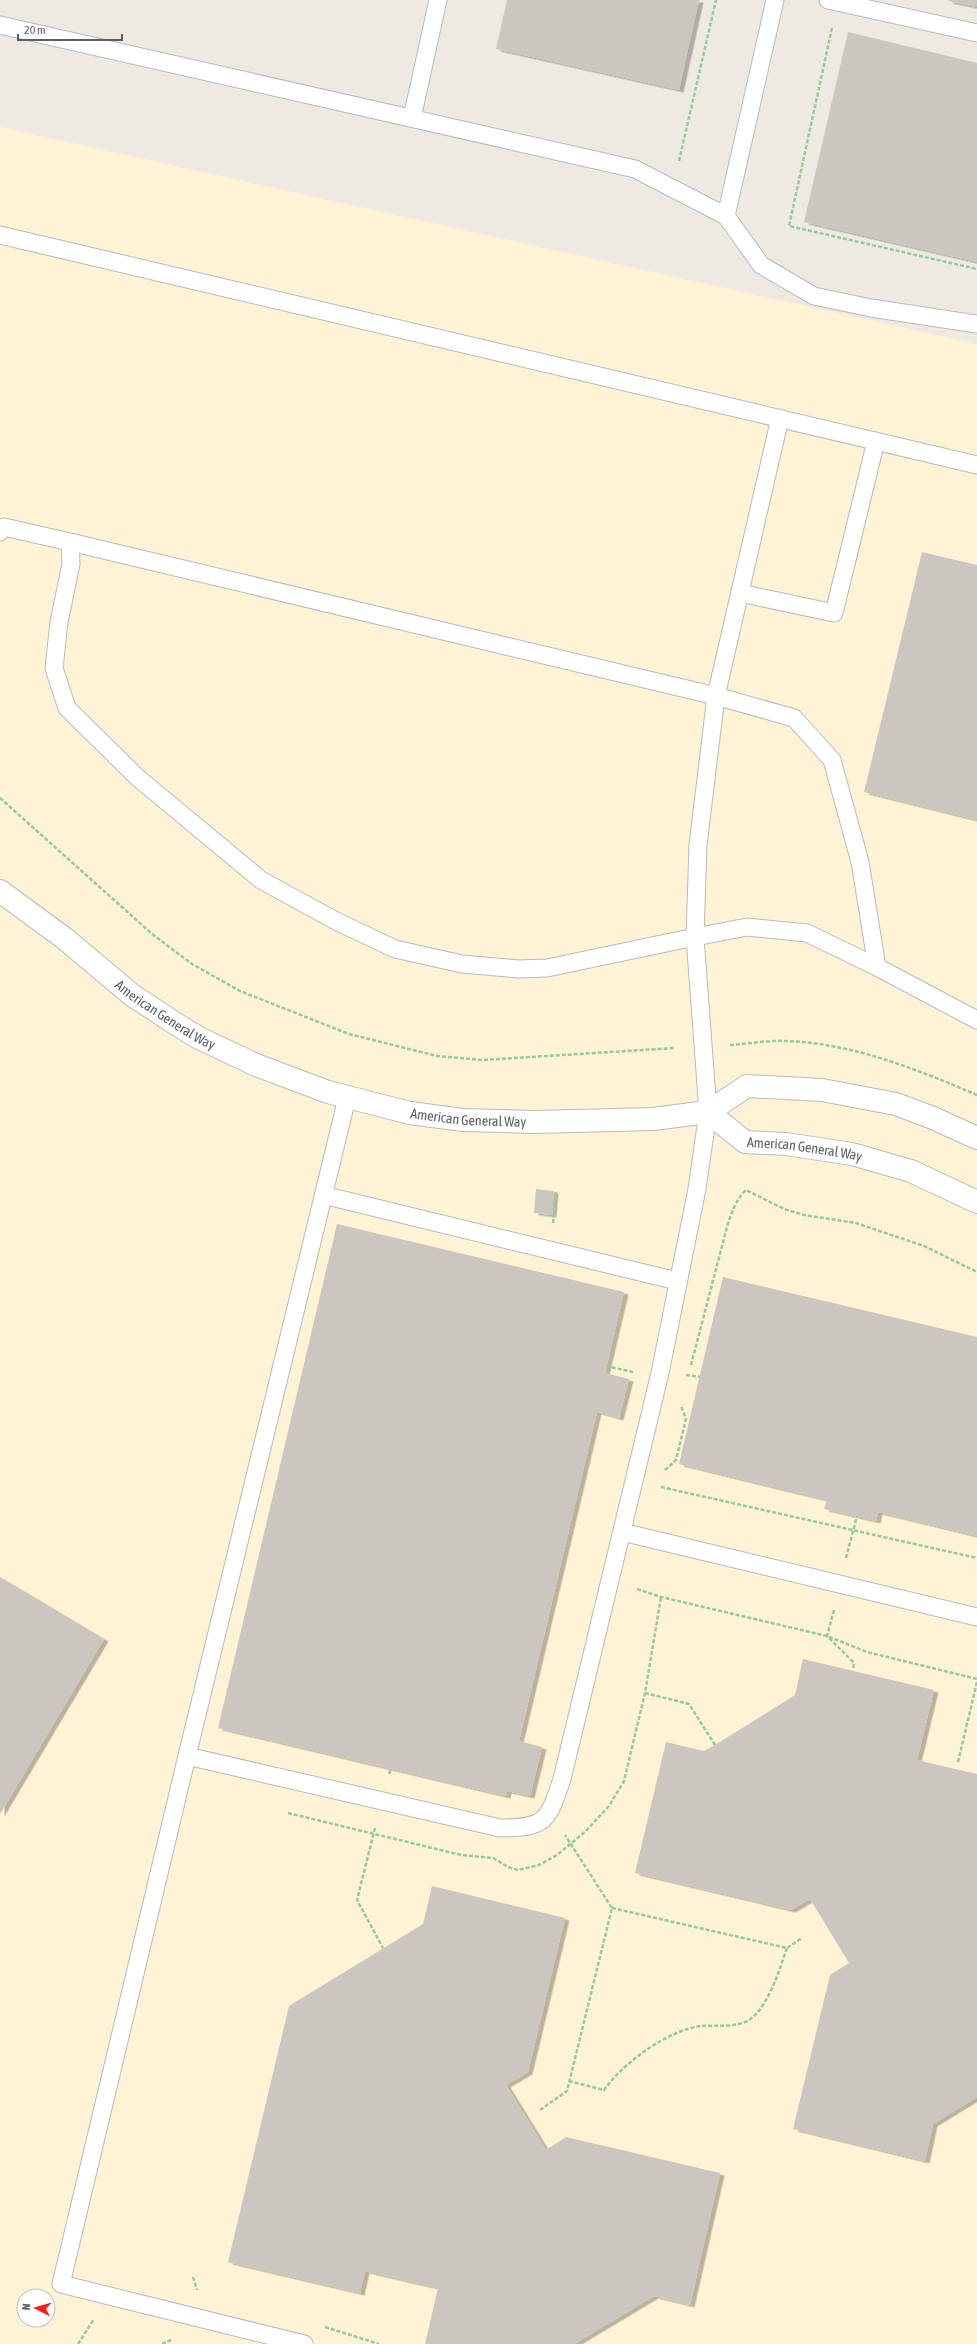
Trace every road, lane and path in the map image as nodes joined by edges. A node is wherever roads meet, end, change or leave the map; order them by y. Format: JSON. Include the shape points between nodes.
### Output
{"nodes":[{"id":1,"x":438,"y":0,"type":"edge"},
{"id":2,"x":716,"y":0,"type":"edge"},
{"id":3,"x":775,"y":0,"type":"edge"},
{"id":4,"x":828,"y":0,"type":"edge"},
{"id":5,"x":833,"y":23,"type":"dead end"},
{"id":6,"x":0,"y":25,"type":"edge"},
{"id":7,"x":977,"y":33,"type":"edge"},
{"id":8,"x":412,"y":118,"type":"junction"},
{"id":9,"x":673,"y":188,"type":"junction"},
{"id":10,"x":726,"y":216,"type":"junction"},
{"id":11,"x":0,"y":235,"type":"edge"},
{"id":12,"x":977,"y":269,"type":"edge"},
{"id":13,"x":977,"y":324,"type":"edge"},
{"id":14,"x":780,"y":418,"type":"junction"},
{"id":15,"x":876,"y":440,"type":"junction"},
{"id":16,"x":977,"y":465,"type":"edge"},
{"id":17,"x":1,"y":528,"type":"edge"},
{"id":18,"x":70,"y":542,"type":"junction"},
{"id":19,"x":740,"y":593,"type":"junction"},
{"id":20,"x":716,"y":696,"type":"junction"},
{"id":21,"x":0,"y":798,"type":"edge"},
{"id":22,"x":0,"y":892,"type":"edge"},
{"id":23,"x":695,"y":937,"type":"junction"},
{"id":24,"x":877,"y":967,"type":"junction"},
{"id":25,"x":977,"y":1020,"type":"edge"},
{"id":26,"x":703,"y":1046,"type":"junction"},
{"id":27,"x":977,"y":1095,"type":"edge"},
{"id":28,"x":347,"y":1098,"type":"junction"},
{"id":29,"x":708,"y":1112,"type":"junction"},
{"id":30,"x":977,"y":1138,"type":"edge"},
{"id":31,"x":323,"y":1195,"type":"junction"},
{"id":32,"x":977,"y":1202,"type":"edge"},
{"id":33,"x":977,"y":1272,"type":"edge"},
{"id":34,"x":677,"y":1281,"type":"junction"},
{"id":35,"x":687,"y":1383,"type":"dead end"},
{"id":36,"x":683,"y":1398,"type":"dead end"},
{"id":37,"x":664,"y":1475,"type":"dead end"},
{"id":38,"x":663,"y":1481,"type":"dead end"},
{"id":39,"x":661,"y":1487,"type":"junction"},
{"id":40,"x":659,"y":1495,"type":"dead end"},
{"id":41,"x":622,"y":1532,"type":"junction"},
{"id":42,"x":977,"y":1558,"type":"edge"},
{"id":43,"x":638,"y":1583,"type":"dead end"},
{"id":44,"x":661,"y":1597,"type":"junction"},
{"id":45,"x":977,"y":1617,"type":"edge"},
{"id":46,"x":977,"y":1680,"type":"edge"},
{"id":47,"x":645,"y":1693,"type":"junction"},
{"id":48,"x":715,"y":1745,"type":"dead end"},
{"id":49,"x":187,"y":1756,"type":"junction"},
{"id":50,"x":958,"y":1762,"type":"dead end"},
{"id":51,"x":391,"y":1769,"type":"dead end"},
{"id":52,"x":382,"y":1801,"type":"junction"},
{"id":53,"x":551,"y":1812,"type":"junction"},
{"id":54,"x":288,"y":1813,"type":"dead end"},
{"id":55,"x":374,"y":1834,"type":"junction"},
{"id":56,"x":571,"y":1844,"type":"junction"},
{"id":57,"x":612,"y":1908,"type":"junction"},
{"id":58,"x":802,"y":1938,"type":"dead end"},
{"id":59,"x":383,"y":1948,"type":"dead end"},
{"id":60,"x":788,"y":1948,"type":"junction"},
{"id":61,"x":569,"y":2081,"type":"junction"},
{"id":62,"x":540,"y":2110,"type":"dead end"},
{"id":63,"x":94,"y":2319,"type":"dead end"},
{"id":64,"x":78,"y":2344,"type":"edge"},
{"id":65,"x":304,"y":2344,"type":"edge"}],
"edges":[{"from":1,"to":8,"type":"lane"},
{"from":2,"to":9,"type":"path"},
{"from":3,"to":10,"type":"lane"},
{"from":4,"to":7,"type":"lane"},
{"from":5,"to":12,"type":"path","via":[[789,226]]},
{"from":6,"to":8,"type":"lane"},
{"from":8,"to":9,"type":"lane","via":[[635,169]]},
{"from":9,"to":10,"type":"lane"},
{"from":10,"to":13,"type":"lane","via":[[761,266],[814,296],[871,308]]},
{"from":11,"to":14,"type":"lane"},
{"from":14,"to":15,"type":"lane"},
{"from":14,"to":19,"type":"lane"},
{"from":15,"to":16,"type":"lane"},
{"from":15,"to":19,"type":"lane","via":[[834,613]]},
{"from":17,"to":18,"type":"lane"},
{"from":18,"to":20,"type":"lane"},
{"from":18,"to":23,"type":"lane","via":[[71,564],[59,622],[54,668],[67,708],[138,778],[261,880],[336,921],[395,949],[462,964],[519,969],[547,968]]},
{"from":19,"to":20,"type":"lane"},
{"from":20,"to":23,"type":"lane","via":[[698,845]]},
{"from":20,"to":24,"type":"lane","via":[[794,718],[832,760],[860,862]]},
{"from":21,"to":26,"type":"path","via":[[146,929],[192,964],[240,991],[349,1034],[437,1056],[482,1060]]},
{"from":22,"to":28,"type":"street","name":"American General Way","via":[[64,938],[132,995],[198,1038],[281,1075]]},
{"from":23,"to":24,"type":"lane","via":[[747,927],[807,933]]},
{"from":23,"to":26,"type":"lane"},
{"from":24,"to":25,"type":"lane"},
{"from":26,"to":27,"type":"path","via":[[784,1041],[838,1048],[893,1061]]},
{"from":26,"to":29,"type":"lane"},
{"from":28,"to":29,"type":"street","name":"American General Way","via":[[410,1113],[502,1122],[653,1119]]},
{"from":28,"to":31,"type":"lane"},
{"from":29,"to":30,"type":"street","via":[[747,1086],[822,1090],[896,1104]]},
{"from":29,"to":32,"type":"street","name":"American General Way","via":[[745,1142],[824,1148],[865,1157],[911,1171]]},
{"from":29,"to":34,"type":"lane","via":[[697,1189]]},
{"from":31,"to":34,"type":"lane"},
{"from":31,"to":49,"type":"lane"},
{"from":33,"to":35,"type":"path","via":[[924,1246],[856,1223],[791,1211],[746,1190],[741,1194],[727,1227]]},
{"from":34,"to":41,"type":"lane","via":[[660,1373]]},
{"from":36,"to":37,"type":"path","via":[[681,1406],[686,1418],[680,1446],[676,1460],[666,1469]]},
{"from":38,"to":39,"type":"path"},
{"from":39,"to":40,"type":"path"},
{"from":39,"to":42,"type":"path"},
{"from":41,"to":45,"type":"lane"},
{"from":41,"to":53,"type":"lane","via":[[562,1779]]},
{"from":43,"to":44,"type":"path","via":[[636,1591]]},
{"from":44,"to":46,"type":"path","via":[[827,1636],[867,1652]]},
{"from":44,"to":47,"type":"path"},
{"from":46,"to":50,"type":"path"},
{"from":47,"to":48,"type":"path","via":[[689,1704]]},
{"from":47,"to":56,"type":"path","via":[[624,1781],[618,1794],[586,1831]]},
{"from":49,"to":52,"type":"lane"},
{"from":49,"to":65,"type":"lane","via":[[61,2284]]},
{"from":51,"to":52,"type":"path"},
{"from":52,"to":53,"type":"lane","via":[[500,1828],[533,1826]]},
{"from":52,"to":55,"type":"path"},
{"from":53,"to":56,"type":"path"},
{"from":54,"to":55,"type":"path"},
{"from":55,"to":56,"type":"path","via":[[461,1854],[493,1858],[508,1868],[518,1870],[540,1865]]},
{"from":55,"to":59,"type":"path","via":[[357,1900]]},
{"from":56,"to":57,"type":"path"},
{"from":57,"to":60,"type":"path"},
{"from":57,"to":61,"type":"path"},
{"from":58,"to":60,"type":"path"},
{"from":60,"to":61,"type":"path","via":[[771,1990],[761,2008],[750,2020],[739,2024],[699,2027],[671,2035],[626,2067],[604,2090]]},
{"from":61,"to":62,"type":"path","via":[[567,2091]]},
{"from":63,"to":64,"type":"path"}]}
